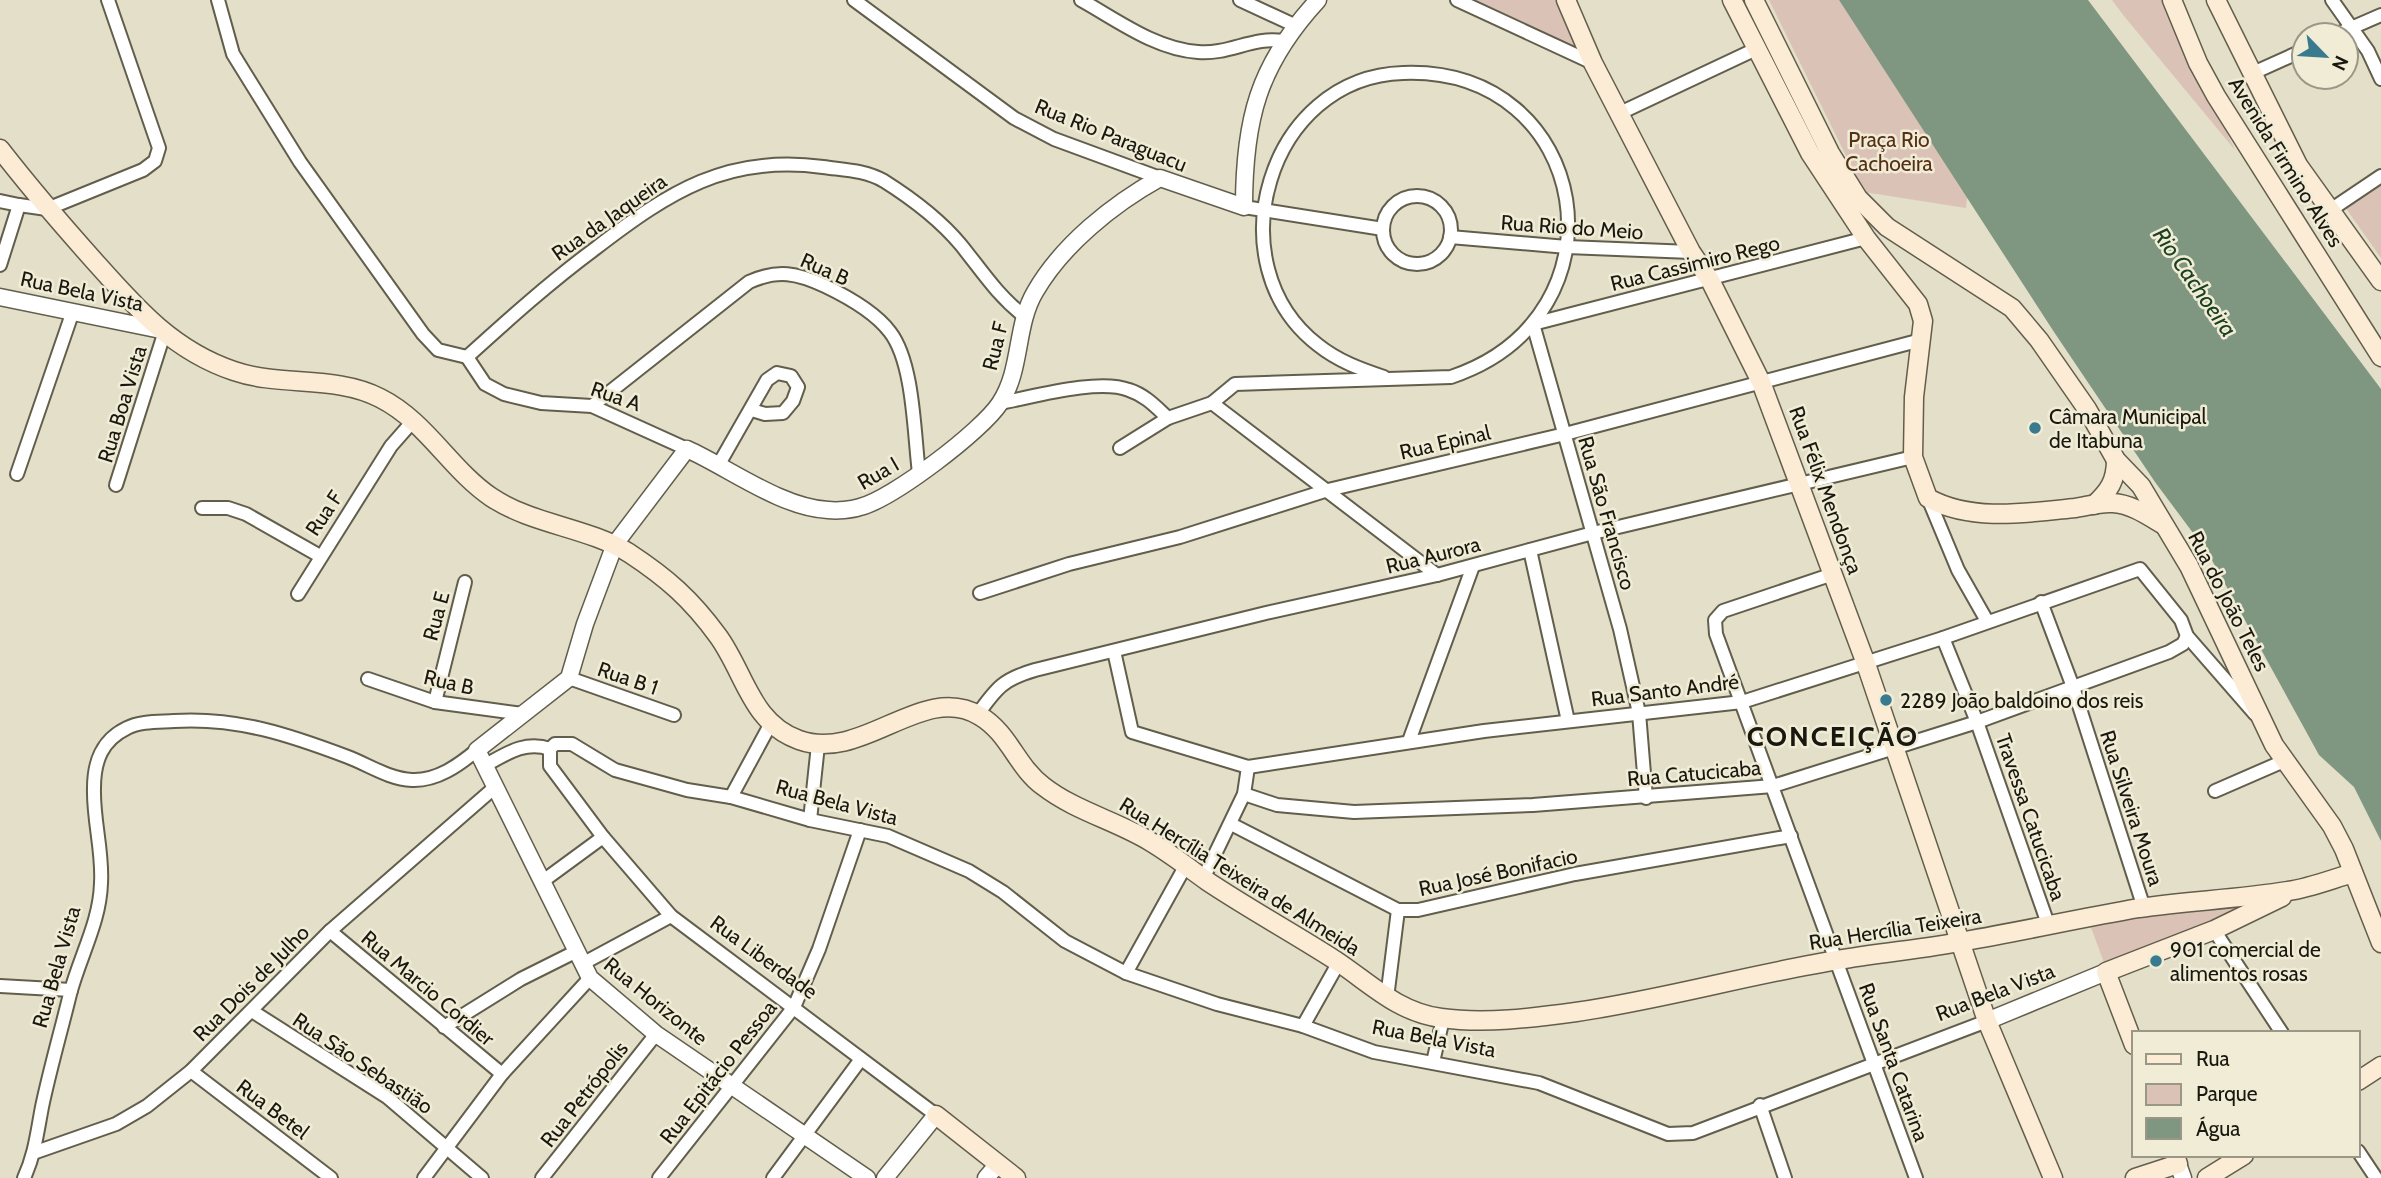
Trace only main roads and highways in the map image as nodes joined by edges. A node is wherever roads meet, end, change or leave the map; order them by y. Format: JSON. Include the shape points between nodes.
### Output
{"nodes":[{"id":1,"x":1566,"y":0,"type":"edge"},
{"id":2,"x":1732,"y":0,"type":"edge"},
{"id":3,"x":1754,"y":0,"type":"edge"},
{"id":4,"x":2172,"y":0,"type":"edge"},
{"id":5,"x":2216,"y":0,"type":"edge"},
{"id":6,"x":0,"y":149,"type":"edge"},
{"id":7,"x":2381,"y":282,"type":"edge"},
{"id":8,"x":2378,"y":348,"type":"edge"},
{"id":9,"x":2116,"y":460,"type":"junction"},
{"id":10,"x":2094,"y":505,"type":"junction"},
{"id":11,"x":2166,"y":526,"type":"junction"},
{"id":12,"x":2353,"y":873,"type":"junction"},
{"id":13,"x":2295,"y":890,"type":"junction"},
{"id":14,"x":1960,"y":942,"type":"junction"},
{"id":15,"x":2381,"y":943,"type":"edge"},
{"id":16,"x":1443,"y":1018,"type":"joint"},
{"id":17,"x":2132,"y":1040,"type":"edge"},
{"id":18,"x":2381,"y":1066,"type":"edge"},
{"id":19,"x":2360,"y":1080,"type":"edge"},
{"id":20,"x":936,"y":1115,"type":"road end"},
{"id":21,"x":2242,"y":1157,"type":"edge"},
{"id":22,"x":2179,"y":1166,"type":"edge"},
{"id":23,"x":992,"y":1171,"type":"edge"},
{"id":24,"x":2230,"y":1172,"type":"edge"},
{"id":25,"x":1016,"y":1178,"type":"edge"},
{"id":26,"x":2053,"y":1178,"type":"edge"},
{"id":27,"x":2135,"y":1178,"type":"edge"},
{"id":28,"x":2207,"y":1178,"type":"edge"}],
"edges":[{"from":1,"to":14,"type":"main road","name":"Rua Félix Mendonça","via":[[1593,63],[1761,382],[1865,661]]},
{"from":2,"to":10,"type":"main road","name":"Rua do João Teles","via":[[1810,153],[1866,238],[1918,304],[1923,321],[1913,457],[1928,498],[1966,513]]},
{"from":3,"to":9,"type":"main road","via":[[1807,110],[1858,198],[1886,227],[2012,308],[2087,409]]},
{"from":4,"to":8,"type":"main road","name":"Avenida Firmino Alves","via":[[2216,96]]},
{"from":5,"to":7,"type":"main road","name":"Avenida Firmino Alves","via":[[2298,165]]},
{"from":6,"to":16,"type":"main road","name":"Rua Hercília Teixeira de Almeida","via":[[47,209],[160,331],[195,355],[238,373],[357,388],[385,400],[495,500],[615,544],[671,580],[724,644],[754,705],[770,725],[796,740],[818,745],[876,733],[911,714],[933,709],[959,707],[978,714],[1002,734],[1033,779],[1050,792],[1119,823],[1339,962],[1403,1008]]},
{"from":9,"to":10,"type":"main road","via":[[2116,477]]},
{"from":9,"to":11,"type":"main road","via":[[2141,486]]},
{"from":10,"to":11,"type":"main road","name":"Rua do João Teles","via":[[2131,506]]},
{"from":11,"to":12,"type":"main road","name":"Rua do João Teles","via":[[2215,617],[2261,721],[2332,827]]},
{"from":12,"to":13,"type":"main road","name":"Rua Hercília Teixeira"},
{"from":12,"to":15,"type":"main road","name":"Rua do João Teles"},
{"from":13,"to":14,"type":"main road","name":"Rua Hercília Teixeira","via":[[2144,908]]},
{"from":13,"to":17,"type":"main road","name":"Rua Bela Vista","via":[[2214,930],[2106,972]]},
{"from":14,"to":16,"type":"main road","name":"Rua Hercília Teixeira","via":[[1836,960],[1535,1018]]},
{"from":14,"to":26,"type":"main road","name":"Rua Félix Mendonça","via":[[1987,1021]]},
{"from":18,"to":19,"type":"main road"},
{"from":20,"to":23,"type":"main road","name":"Rua Liberdade"},
{"from":21,"to":24,"type":"main road"},
{"from":22,"to":27,"type":"main road"},
{"from":23,"to":25,"type":"main road","name":"Rua Liberdade"},
{"from":24,"to":28,"type":"main road"}]}
